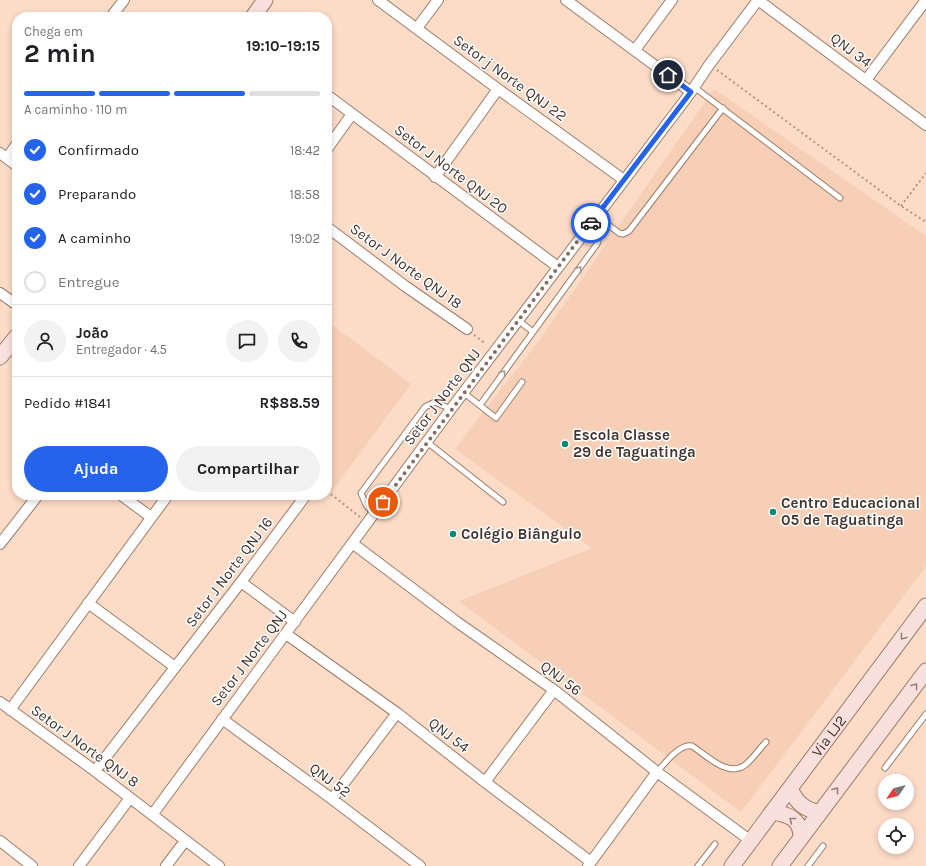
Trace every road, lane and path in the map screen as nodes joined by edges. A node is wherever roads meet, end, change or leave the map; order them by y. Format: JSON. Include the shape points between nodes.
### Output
{"nodes":[{"id":1,"x":124,"y":0,"type":"edge"},
{"id":2,"x":265,"y":0,"type":"edge"},
{"id":3,"x":378,"y":0,"type":"edge"},
{"id":4,"x":438,"y":0,"type":"edge"},
{"id":5,"x":566,"y":0,"type":"edge"},
{"id":6,"x":672,"y":0,"type":"edge"},
{"id":7,"x":758,"y":0,"type":"edge"},
{"id":8,"x":926,"y":0,"type":"edge"},
{"id":9,"x":115,"y":12,"type":"edge"},
{"id":10,"x":257,"y":12,"type":"edge"},
{"id":11,"x":417,"y":28,"type":"junction"},
{"id":12,"x":635,"y":50,"type":"junction"},
{"id":13,"x":709,"y":65,"type":"junction"},
{"id":14,"x":866,"y":80,"type":"junction"},
{"id":15,"x":692,"y":89,"type":"junction"},
{"id":16,"x":498,"y":90,"type":"junction"},
{"id":17,"x":332,"y":99,"type":"edge"},
{"id":18,"x":723,"y":108,"type":"junction"},
{"id":19,"x":352,"y":114,"type":"junction"},
{"id":20,"x":926,"y":125,"type":"edge"},
{"id":21,"x":332,"y":142,"type":"edge"},
{"id":22,"x":12,"y":148,"type":"edge"},
{"id":23,"x":3,"y":155,"type":"edge"},
{"id":24,"x":12,"y":162,"type":"edge"},
{"id":25,"x":926,"y":173,"type":"edge"},
{"id":26,"x":435,"y":177,"type":"junction"},
{"id":27,"x":624,"y":180,"type":"junction"},
{"id":28,"x":840,"y":198,"type":"dead end"},
{"id":29,"x":901,"y":206,"type":"junction"},
{"id":30,"x":596,"y":216,"type":"junction"},
{"id":31,"x":926,"y":222,"type":"edge"},
{"id":32,"x":586,"y":230,"type":"junction"},
{"id":33,"x":332,"y":231,"type":"edge"},
{"id":34,"x":558,"y":267,"type":"junction"},
{"id":35,"x":0,"y":293,"type":"edge"},
{"id":36,"x":12,"y":301,"type":"edge"},
{"id":37,"x":518,"y":320,"type":"junction"},
{"id":38,"x":467,"y":329,"type":"joint"},
{"id":39,"x":533,"y":332,"type":"junction"},
{"id":40,"x":12,"y":342,"type":"edge"},
{"id":41,"x":495,"y":351,"type":"junction"},
{"id":42,"x":0,"y":357,"type":"edge"},
{"id":43,"x":522,"y":382,"type":"dead end"},
{"id":44,"x":464,"y":393,"type":"junction"},
{"id":45,"x":480,"y":405,"type":"junction"},
{"id":46,"x":452,"y":409,"type":"junction"},
{"id":47,"x":427,"y":442,"type":"junction"},
{"id":48,"x":332,"y":495,"type":"edge"},
{"id":49,"x":34,"y":500,"type":"edge"},
{"id":50,"x":128,"y":500,"type":"edge"},
{"id":51,"x":164,"y":500,"type":"edge"},
{"id":52,"x":302,"y":500,"type":"edge"},
{"id":53,"x":503,"y":502,"type":"dead end"},
{"id":54,"x":374,"y":514,"type":"junction"},
{"id":55,"x":151,"y":516,"type":"junction"},
{"id":56,"x":367,"y":523,"type":"junction"},
{"id":57,"x":2,"y":537,"type":"edge"},
{"id":58,"x":352,"y":543,"type":"junction"},
{"id":59,"x":241,"y":582,"type":"junction"},
{"id":60,"x":88,"y":603,"type":"junction"},
{"id":61,"x":926,"y":606,"type":"edge"},
{"id":62,"x":295,"y":622,"type":"junction"},
{"id":63,"x":286,"y":634,"type":"junction"},
{"id":64,"x":175,"y":667,"type":"junction"},
{"id":65,"x":926,"y":671,"type":"edge"},
{"id":66,"x":554,"y":690,"type":"junction"},
{"id":67,"x":0,"y":702,"type":"edge"},
{"id":68,"x":10,"y":710,"type":"junction"},
{"id":69,"x":397,"y":713,"type":"junction"},
{"id":70,"x":926,"y":714,"type":"edge"},
{"id":71,"x":222,"y":719,"type":"junction"},
{"id":72,"x":766,"y":742,"type":"dead end"},
{"id":73,"x":885,"y":768,"type":"dead end"},
{"id":74,"x":95,"y":771,"type":"junction"},
{"id":75,"x":657,"y":772,"type":"junction"},
{"id":76,"x":485,"y":782,"type":"junction"},
{"id":77,"x":790,"y":789,"type":"junction"},
{"id":78,"x":130,"y":798,"type":"junction"},
{"id":79,"x":332,"y":799,"type":"junction"},
{"id":80,"x":772,"y":812,"type":"junction"},
{"id":81,"x":819,"y":813,"type":"junction"},
{"id":82,"x":152,"y":815,"type":"junction"},
{"id":83,"x":801,"y":837,"type":"junction"},
{"id":84,"x":0,"y":841,"type":"edge"},
{"id":85,"x":185,"y":841,"type":"junction"},
{"id":86,"x":751,"y":841,"type":"junction"},
{"id":87,"x":714,"y":844,"type":"dead end"},
{"id":88,"x":823,"y":846,"type":"dead end"},
{"id":89,"x":590,"y":864,"type":"edge"},
{"id":90,"x":32,"y":866,"type":"edge"},
{"id":91,"x":79,"y":866,"type":"edge"},
{"id":92,"x":166,"y":866,"type":"edge"},
{"id":93,"x":219,"y":866,"type":"edge"},
{"id":94,"x":420,"y":866,"type":"edge"},
{"id":95,"x":698,"y":866,"type":"edge"},
{"id":96,"x":732,"y":866,"type":"edge"},
{"id":97,"x":780,"y":866,"type":"edge"},
{"id":98,"x":808,"y":866,"type":"edge"}],
"edges":[{"from":1,"to":9,"type":"street"},
{"from":2,"to":10,"type":"main road"},
{"from":3,"to":11,"type":"street","name":"Setor j Norte QNJ 22"},
{"from":4,"to":11,"type":"street"},
{"from":5,"to":12,"type":"street"},
{"from":6,"to":12,"type":"street"},
{"from":7,"to":13,"type":"street","name":"Setor J Norte QNJ"},
{"from":7,"to":14,"type":"street","name":"QNJ 34"},
{"from":8,"to":14,"type":"street"},
{"from":11,"to":16,"type":"street","name":"Setor j Norte QNJ 22"},
{"from":12,"to":15,"type":"street"},
{"from":13,"to":15,"type":"street","name":"Setor J Norte QNJ"},
{"from":13,"to":29,"type":"path"},
{"from":14,"to":20,"type":"street","name":"QNJ 34"},
{"from":15,"to":18,"type":"lane"},
{"from":15,"to":27,"type":"street","name":"Setor J Norte QNJ"},
{"from":16,"to":26,"type":"street"},
{"from":16,"to":27,"type":"street","name":"Setor j Norte QNJ 22"},
{"from":17,"to":19,"type":"street","name":"Setor J Norte QNJ 20"},
{"from":18,"to":28,"type":"lane"},
{"from":18,"to":30,"type":"lane","via":[[628,231],[623,234]]},
{"from":19,"to":21,"type":"street"},
{"from":19,"to":26,"type":"street","name":"Setor J Norte QNJ 20"},
{"from":22,"to":23,"type":"street"},
{"from":23,"to":24,"type":"street"},
{"from":25,"to":29,"type":"path"},
{"from":26,"to":34,"type":"street","name":"Setor J Norte QNJ 20"},
{"from":27,"to":30,"type":"street","name":"Setor J Norte QNJ"},
{"from":29,"to":31,"type":"path"},
{"from":30,"to":32,"type":"street","name":"Setor J Norte QNJ"},
{"from":32,"to":34,"type":"street","name":"Setor J Norte QNJ"},
{"from":39,"to":32,"type":"lane","one_way":true,"via":[[597,244],[598,240]]},
{"from":33,"to":38,"type":"street","name":"Setor J Norte QNJ 18"},
{"from":34,"to":37,"type":"street","name":"Setor J Norte QNJ"},
{"from":35,"to":36,"type":"street"},
{"from":37,"to":39,"type":"lane"},
{"from":37,"to":41,"type":"street","name":"Setor J Norte QNJ"},
{"from":38,"to":41,"type":"path"},
{"from":45,"to":39,"type":"lane","one_way":true},
{"from":40,"to":42,"type":"main road"},
{"from":41,"to":44,"type":"street","name":"Setor J Norte QNJ"},
{"from":43,"to":45,"type":"lane","via":[[496,418]]},
{"from":44,"to":45,"type":"lane"},
{"from":44,"to":46,"type":"street","name":"Setor J Norte QNJ"},
{"from":46,"to":47,"type":"street","name":"Setor J Norte QNJ"},
{"from":46,"to":54,"type":"lane","via":[[435,402],[425,406],[361,493],[366,505]]},
{"from":47,"to":53,"type":"lane"},
{"from":47,"to":54,"type":"street","name":"Setor J Norte QNJ"},
{"from":48,"to":56,"type":"path"},
{"from":49,"to":57,"type":"street"},
{"from":50,"to":55,"type":"street"},
{"from":51,"to":55,"type":"street"},
{"from":52,"to":59,"type":"street","name":"Setor J Norte QNJ 16"},
{"from":54,"to":56,"type":"street","name":"Setor J Norte QNJ"},
{"from":55,"to":60,"type":"street"},
{"from":56,"to":58,"type":"street","name":"Setor J Norte QNJ"},
{"from":58,"to":62,"type":"street","name":"Setor J Norte QNJ"},
{"from":58,"to":66,"type":"street","name":"QNJ 56","via":[[457,622]]},
{"from":59,"to":62,"type":"street"},
{"from":59,"to":64,"type":"street","name":"Setor J Norte QNJ 16"},
{"from":60,"to":64,"type":"street"},
{"from":60,"to":68,"type":"street"},
{"from":61,"to":77,"type":"main road","name":"Via LJ2","one_way":true},
{"from":62,"to":63,"type":"street","name":"Setor J Norte QNJ"},
{"from":63,"to":69,"type":"street","name":"QNJ 54"},
{"from":63,"to":71,"type":"street","name":"Setor J Norte QNJ"},
{"from":64,"to":74,"type":"street","name":"Setor J Norte QNJ 16"},
{"from":81,"to":65,"type":"main road","one_way":true},
{"from":66,"to":75,"type":"street","name":"QNJ 56"},
{"from":66,"to":76,"type":"street"},
{"from":67,"to":68,"type":"street","name":"Setor J Norte QNJ 8"},
{"from":68,"to":74,"type":"street","name":"Setor J Norte QNJ 8"},
{"from":69,"to":76,"type":"street","name":"QNJ 54"},
{"from":69,"to":79,"type":"street"},
{"from":70,"to":73,"type":"lane"},
{"from":71,"to":79,"type":"street","name":"QNJ 52"},
{"from":71,"to":82,"type":"street","name":"Setor J Norte QNJ"},
{"from":72,"to":75,"type":"lane","via":[[745,765],[739,768],[724,768],[689,745],[681,748]]},
{"from":74,"to":78,"type":"street","name":"Setor J Norte QNJ 8"},
{"from":75,"to":86,"type":"street","name":"QNJ 56"},
{"from":75,"to":89,"type":"street"},
{"from":76,"to":89,"type":"street","name":"QNJ 54"},
{"from":77,"to":80,"type":"main road","name":"Via LJ2"},
{"from":77,"to":81,"type":"main road","via":[[801,805]]},
{"from":78,"to":82,"type":"street","name":"Setor J Norte QNJ 8"},
{"from":78,"to":91,"type":"street"},
{"from":79,"to":94,"type":"street","name":"QNJ 52"},
{"from":83,"to":80,"type":"main road","one_way":true,"via":[[797,822],[783,814]]},
{"from":80,"to":86,"type":"main road","name":"Via LJ2"},
{"from":81,"to":83,"type":"main road"},
{"from":82,"to":85,"type":"street","name":"Setor J Norte QNJ 8"},
{"from":83,"to":97,"type":"main road"},
{"from":84,"to":90,"type":"street"},
{"from":85,"to":92,"type":"street"},
{"from":85,"to":93,"type":"street","name":"Setor J Norte QNJ 8"},
{"from":86,"to":96,"type":"main road","name":"Via LJ2"},
{"from":87,"to":95,"type":"lane"},
{"from":88,"to":98,"type":"lane"}]}
